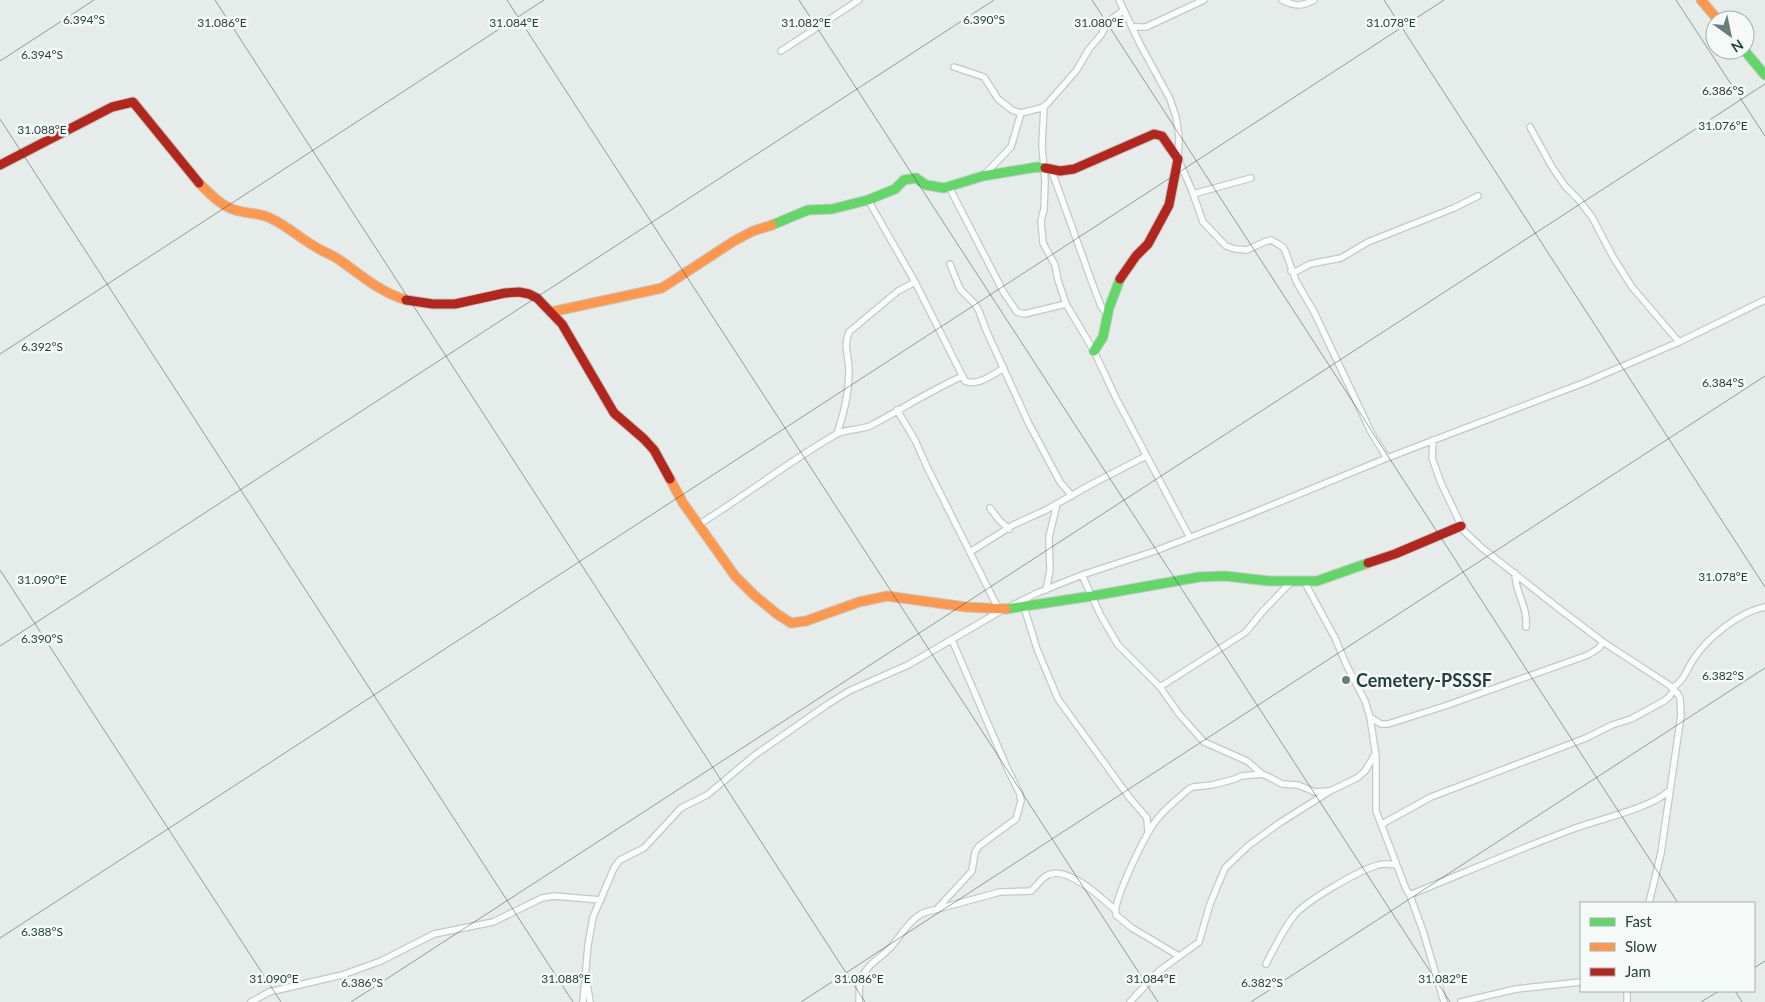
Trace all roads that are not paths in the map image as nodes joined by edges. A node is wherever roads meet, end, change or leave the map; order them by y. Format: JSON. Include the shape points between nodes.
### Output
{"nodes":[{"id":1,"x":859,"y":0,"type":"edge"},
{"id":2,"x":1119,"y":0,"type":"edge"},
{"id":3,"x":1204,"y":0,"type":"edge"},
{"id":4,"x":1282,"y":0,"type":"edge"},
{"id":5,"x":1314,"y":0,"type":"edge"},
{"id":6,"x":1701,"y":0,"type":"edge"},
{"id":7,"x":1190,"y":3,"type":"edge"},
{"id":8,"x":1124,"y":10,"type":"junction"},
{"id":9,"x":1710,"y":10,"type":"edge"},
{"id":10,"x":1133,"y":27,"type":"junction"},
{"id":11,"x":781,"y":51,"type":"dead end"},
{"id":12,"x":1752,"y":60,"type":"edge"},
{"id":13,"x":954,"y":67,"type":"dead end"},
{"id":14,"x":1765,"y":75,"type":"edge"},
{"id":15,"x":1044,"y":107,"type":"junction"},
{"id":16,"x":1021,"y":112,"type":"junction"},
{"id":17,"x":1530,"y":127,"type":"dead end"},
{"id":18,"x":1178,"y":159,"type":"junction"},
{"id":19,"x":0,"y":165,"type":"edge"},
{"id":20,"x":1048,"y":169,"type":"junction"},
{"id":21,"x":983,"y":176,"type":"junction"},
{"id":22,"x":1251,"y":178,"type":"dead end"},
{"id":23,"x":948,"y":187,"type":"junction"},
{"id":24,"x":1193,"y":194,"type":"junction"},
{"id":25,"x":1478,"y":196,"type":"dead end"},
{"id":26,"x":868,"y":200,"type":"junction"},
{"id":27,"x":950,"y":264,"type":"dead end"},
{"id":28,"x":1291,"y":271,"type":"junction"},
{"id":29,"x":915,"y":282,"type":"junction"},
{"id":30,"x":1765,"y":300,"type":"edge"},
{"id":31,"x":1066,"y":304,"type":"junction"},
{"id":32,"x":551,"y":312,"type":"junction"},
{"id":33,"x":1108,"y":316,"type":"junction"},
{"id":34,"x":1679,"y":342,"type":"junction"},
{"id":35,"x":1094,"y":351,"type":"junction"},
{"id":36,"x":1004,"y":368,"type":"junction"},
{"id":37,"x":963,"y":376,"type":"junction"},
{"id":38,"x":897,"y":410,"type":"junction"},
{"id":39,"x":837,"y":434,"type":"junction"},
{"id":40,"x":1433,"y":440,"type":"junction"},
{"id":41,"x":1146,"y":456,"type":"junction"},
{"id":42,"x":1387,"y":458,"type":"junction"},
{"id":43,"x":1072,"y":496,"type":"junction"},
{"id":44,"x":1057,"y":504,"type":"junction"},
{"id":45,"x":990,"y":508,"type":"dead end"},
{"id":46,"x":698,"y":525,"type":"junction"},
{"id":47,"x":1461,"y":526,"type":"junction"},
{"id":48,"x":1009,"y":528,"type":"junction"},
{"id":49,"x":1189,"y":536,"type":"junction"},
{"id":50,"x":970,"y":552,"type":"junction"},
{"id":51,"x":1515,"y":573,"type":"junction"},
{"id":52,"x":1082,"y":575,"type":"junction"},
{"id":53,"x":1292,"y":581,"type":"junction"},
{"id":54,"x":1304,"y":581,"type":"junction"},
{"id":55,"x":1046,"y":590,"type":"junction"},
{"id":56,"x":1092,"y":596,"type":"junction"},
{"id":57,"x":1024,"y":607,"type":"junction"},
{"id":58,"x":1765,"y":607,"type":"edge"},
{"id":59,"x":1001,"y":609,"type":"junction"},
{"id":60,"x":1526,"y":627,"type":"dead end"},
{"id":61,"x":952,"y":640,"type":"junction"},
{"id":62,"x":1603,"y":642,"type":"junction"},
{"id":63,"x":1160,"y":687,"type":"junction"},
{"id":64,"x":1673,"y":689,"type":"junction"},
{"id":65,"x":1370,"y":717,"type":"junction"},
{"id":66,"x":1375,"y":754,"type":"junction"},
{"id":67,"x":1262,"y":774,"type":"junction"},
{"id":68,"x":1330,"y":791,"type":"junction"},
{"id":69,"x":1668,"y":791,"type":"junction"},
{"id":70,"x":1382,"y":824,"type":"junction"},
{"id":71,"x":1148,"y":834,"type":"junction"},
{"id":72,"x":1396,"y":866,"type":"junction"},
{"id":73,"x":1408,"y":893,"type":"junction"},
{"id":74,"x":600,"y":900,"type":"junction"},
{"id":75,"x":1650,"y":902,"type":"edge"},
{"id":76,"x":937,"y":910,"type":"junction"},
{"id":77,"x":1115,"y":910,"type":"junction"},
{"id":78,"x":1179,"y":956,"type":"junction"},
{"id":79,"x":1266,"y":964,"type":"dead end"},
{"id":80,"x":585,"y":972,"type":"junction"},
{"id":81,"x":1580,"y":982,"type":"edge"},
{"id":82,"x":251,"y":1002,"type":"edge"},
{"id":83,"x":583,"y":1002,"type":"edge"},
{"id":84,"x":590,"y":1002,"type":"edge"},
{"id":85,"x":859,"y":1002,"type":"edge"},
{"id":86,"x":1130,"y":1002,"type":"edge"},
{"id":87,"x":1444,"y":1002,"type":"edge"},
{"id":88,"x":1461,"y":1002,"type":"edge"}],
"edges":[{"from":1,"to":11,"type":"street"},
{"from":2,"to":8,"type":"street"},
{"from":3,"to":7,"type":"street"},
{"from":4,"to":5,"type":"street","via":[[1297,6]]},
{"from":6,"to":9,"type":"main road"},
{"from":7,"to":10,"type":"street","via":[[1146,27]]},
{"from":8,"to":10,"type":"street"},
{"from":8,"to":15,"type":"street","via":[[1109,21],[1076,72]]},
{"from":10,"to":18,"type":"street","via":[[1170,99],[1179,136]]},
{"from":12,"to":14,"type":"main road"},
{"from":13,"to":16,"type":"street","via":[[980,74],[998,100]]},
{"from":15,"to":16,"type":"street"},
{"from":15,"to":20,"type":"street","via":[[1042,145]]},
{"from":16,"to":21,"type":"street","via":[[1011,147]]},
{"from":17,"to":34,"type":"street","via":[[1561,180],[1592,217],[1632,287]]},
{"from":18,"to":20,"type":"main road","via":[[1162,136],[1154,134],[1074,169]]},
{"from":18,"to":24,"type":"street"},
{"from":18,"to":33,"type":"main road","via":[[1169,205],[1148,244],[1121,276]]},
{"from":19,"to":32,"type":"main road","via":[[98,114],[133,102],[197,180],[224,205],[274,219],[393,296],[414,302],[455,304],[519,292],[529,294]]},
{"from":20,"to":21,"type":"main road","via":[[1037,167]]},
{"from":20,"to":31,"type":"street","via":[[1041,221],[1043,241],[1055,265]]},
{"from":20,"to":33,"type":"street","via":[[1101,306]]},
{"from":21,"to":23,"type":"main road"},
{"from":22,"to":24,"type":"street"},
{"from":23,"to":26,"type":"main road","via":[[926,185],[915,178],[904,180],[894,189]]},
{"from":23,"to":31,"type":"street","via":[[1017,312],[1024,314]]},
{"from":24,"to":28,"type":"street","via":[[1203,222],[1226,246],[1247,250],[1271,240],[1286,253]]},
{"from":25,"to":28,"type":"street","via":[[1368,242],[1340,258]]},
{"from":26,"to":29,"type":"street"},
{"from":26,"to":32,"type":"main road","via":[[832,209],[808,210],[780,224],[753,232],[662,288]]},
{"from":27,"to":36,"type":"street","via":[[960,289],[979,312]]},
{"from":28,"to":42,"type":"street"},
{"from":29,"to":37,"type":"street"},
{"from":29,"to":39,"type":"street","via":[[898,291],[849,332],[846,338],[848,398]]},
{"from":30,"to":34,"type":"street"},
{"from":31,"to":35,"type":"street"},
{"from":32,"to":46,"type":"main road","via":[[562,324],[614,413],[654,450]]},
{"from":33,"to":35,"type":"main road","via":[[1103,337]]},
{"from":34,"to":40,"type":"street","via":[[1537,402]]},
{"from":35,"to":41,"type":"street"},
{"from":36,"to":37,"type":"street","via":[[976,382],[965,381]]},
{"from":36,"to":43,"type":"street","via":[[1028,422],[1060,482]]},
{"from":37,"to":38,"type":"street"},
{"from":38,"to":39,"type":"street","via":[[864,428]]},
{"from":38,"to":50,"type":"street"},
{"from":39,"to":46,"type":"street","via":[[789,462],[736,502]]},
{"from":40,"to":42,"type":"street"},
{"from":40,"to":47,"type":"street","via":[[1432,458]]},
{"from":41,"to":43,"type":"street"},
{"from":41,"to":49,"type":"street"},
{"from":42,"to":49,"type":"street"},
{"from":43,"to":44,"type":"street"},
{"from":44,"to":48,"type":"street"},
{"from":44,"to":55,"type":"street","via":[[1049,537],[1050,570]]},
{"from":45,"to":48,"type":"street"},
{"from":46,"to":59,"type":"main road","via":[[735,576],[776,614],[791,623],[806,622],[859,602],[887,596]]},
{"from":47,"to":51,"type":"street","via":[[1482,548]]},
{"from":47,"to":54,"type":"main road","via":[[1326,580]]},
{"from":48,"to":50,"type":"street"},
{"from":49,"to":52,"type":"street"},
{"from":50,"to":59,"type":"street"},
{"from":51,"to":60,"type":"street","via":[[1516,588],[1527,612]]},
{"from":51,"to":62,"type":"street"},
{"from":52,"to":55,"type":"street"},
{"from":52,"to":56,"type":"street"},
{"from":53,"to":54,"type":"main road"},
{"from":53,"to":56,"type":"main road","via":[[1199,577]]},
{"from":53,"to":63,"type":"street","via":[[1246,632]]},
{"from":54,"to":65,"type":"street","via":[[1335,638]]},
{"from":55,"to":59,"type":"street"},
{"from":56,"to":57,"type":"main road"},
{"from":56,"to":63,"type":"street","via":[[1118,645]]},
{"from":57,"to":59,"type":"main road"},
{"from":57,"to":71,"type":"street","via":[[1037,650],[1058,698],[1147,818]]},
{"from":58,"to":64,"type":"street","via":[[1746,614],[1722,630],[1693,660]]},
{"from":59,"to":61,"type":"street"},
{"from":61,"to":74,"type":"street","via":[[908,665],[849,691],[755,755],[707,795],[681,808],[644,848],[618,863]]},
{"from":61,"to":76,"type":"street","via":[[1021,801],[1016,819],[979,846],[972,870]]},
{"from":62,"to":64,"type":"street"},
{"from":62,"to":65,"type":"street","via":[[1600,648],[1588,654],[1446,706],[1388,724],[1381,724]]},
{"from":63,"to":67,"type":"street","via":[[1204,742],[1248,761]]},
{"from":64,"to":69,"type":"street","via":[[1681,702],[1681,715]]},
{"from":64,"to":70,"type":"street","via":[[1664,701],[1631,719],[1432,797]]},
{"from":65,"to":66,"type":"street"},
{"from":66,"to":68,"type":"street","via":[[1357,778]]},
{"from":66,"to":70,"type":"street","via":[[1376,811]]},
{"from":67,"to":68,"type":"street","via":[[1282,784],[1298,785],[1316,792]]},
{"from":67,"to":71,"type":"street","via":[[1191,787],[1159,817]]},
{"from":68,"to":78,"type":"street","via":[[1258,838],[1226,868],[1210,904],[1200,942]]},
{"from":69,"to":73,"type":"street","via":[[1648,804],[1572,829]]},
{"from":69,"to":75,"type":"street","via":[[1662,845]]},
{"from":70,"to":72,"type":"street"},
{"from":71,"to":77,"type":"street"},
{"from":72,"to":73,"type":"street"},
{"from":72,"to":79,"type":"street","via":[[1384,864],[1363,872],[1298,911]]},
{"from":73,"to":87,"type":"street"},
{"from":74,"to":80,"type":"street","via":[[593,917]]},
{"from":74,"to":82,"type":"street","via":[[542,898],[493,922],[434,934],[381,961],[342,975],[269,992]]},
{"from":76,"to":77,"type":"street","via":[[1000,892],[1032,891],[1046,876],[1057,873],[1091,889]]},
{"from":76,"to":85,"type":"street","via":[[920,914],[872,963],[861,979]]},
{"from":77,"to":78,"type":"street","via":[[1116,916],[1132,928]]},
{"from":78,"to":86,"type":"street","via":[[1151,978]]},
{"from":80,"to":83,"type":"street"},
{"from":80,"to":84,"type":"street"},
{"from":81,"to":88,"type":"street","via":[[1516,989]]}]}
